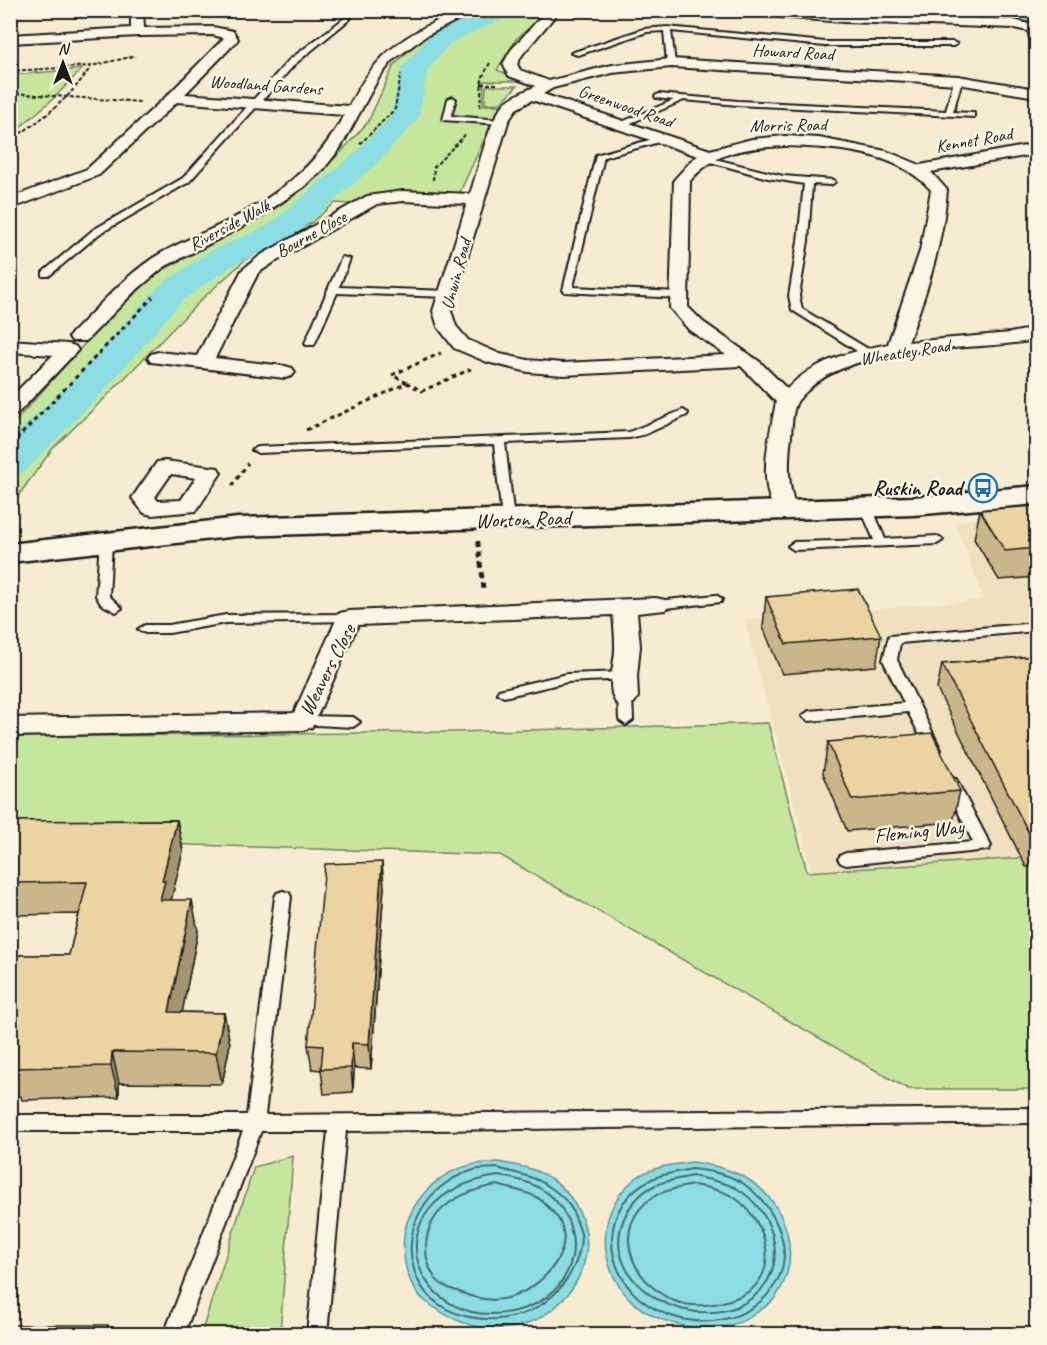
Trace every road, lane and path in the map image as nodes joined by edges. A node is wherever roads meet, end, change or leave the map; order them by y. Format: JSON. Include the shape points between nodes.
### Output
{"nodes":[{"id":1,"x":137,"y":10,"type":"edge"},
{"id":2,"x":471,"y":10,"type":"edge"},
{"id":3,"x":554,"y":10,"type":"edge"},
{"id":4,"x":739,"y":10,"type":"edge"},
{"id":5,"x":348,"y":18,"type":"dead end"},
{"id":6,"x":667,"y":29,"type":"junction"},
{"id":7,"x":138,"y":32,"type":"junction"},
{"id":8,"x":1036,"y":38,"type":"edge"},
{"id":9,"x":10,"y":39,"type":"edge"},
{"id":10,"x":952,"y":44,"type":"dead end"},
{"id":11,"x":575,"y":53,"type":"dead end"},
{"id":12,"x":135,"y":56,"type":"dead end"},
{"id":13,"x":671,"y":63,"type":"junction"},
{"id":14,"x":91,"y":66,"type":"junction"},
{"id":15,"x":10,"y":71,"type":"edge"},
{"id":16,"x":958,"y":80,"type":"junction"},
{"id":17,"x":481,"y":84,"type":"dead end"},
{"id":18,"x":548,"y":85,"type":"junction"},
{"id":19,"x":10,"y":93,"type":"edge"},
{"id":20,"x":1036,"y":93,"type":"edge"},
{"id":21,"x":529,"y":94,"type":"junction"},
{"id":22,"x":65,"y":96,"type":"junction"},
{"id":23,"x":659,"y":96,"type":"dead end"},
{"id":24,"x":452,"y":99,"type":"dead end"},
{"id":25,"x":683,"y":99,"type":"junction"},
{"id":26,"x":171,"y":100,"type":"junction"},
{"id":27,"x":257,"y":104,"type":"junction"},
{"id":28,"x":355,"y":111,"type":"junction"},
{"id":29,"x":950,"y":113,"type":"junction"},
{"id":30,"x":970,"y":115,"type":"dead end"},
{"id":31,"x":475,"y":120,"type":"junction"},
{"id":32,"x":501,"y":122,"type":"junction"},
{"id":33,"x":621,"y":124,"type":"junction"},
{"id":34,"x":660,"y":139,"type":"junction"},
{"id":35,"x":10,"y":140,"type":"edge"},
{"id":36,"x":1036,"y":149,"type":"edge"},
{"id":37,"x":708,"y":156,"type":"junction"},
{"id":38,"x":918,"y":170,"type":"junction"},
{"id":39,"x":808,"y":183,"type":"junction"},
{"id":40,"x":831,"y":183,"type":"dead end"},
{"id":41,"x":34,"y":193,"type":"junction"},
{"id":42,"x":10,"y":194,"type":"edge"},
{"id":43,"x":467,"y":199,"type":"junction"},
{"id":44,"x":10,"y":204,"type":"edge"},
{"id":45,"x":345,"y":259,"type":"dead end"},
{"id":46,"x":46,"y":274,"type":"dead end"},
{"id":47,"x":333,"y":290,"type":"junction"},
{"id":48,"x":448,"y":294,"type":"junction"},
{"id":49,"x":678,"y":295,"type":"junction"},
{"id":50,"x":1036,"y":334,"type":"edge"},
{"id":51,"x":310,"y":343,"type":"dead end"},
{"id":52,"x":73,"y":344,"type":"junction"},
{"id":53,"x":461,"y":344,"type":"junction"},
{"id":54,"x":10,"y":346,"type":"edge"},
{"id":55,"x":895,"y":350,"type":"junction"},
{"id":56,"x":869,"y":354,"type":"junction"},
{"id":57,"x":158,"y":358,"type":"dead end"},
{"id":58,"x":494,"y":358,"type":"junction"},
{"id":59,"x":745,"y":360,"type":"junction"},
{"id":60,"x":203,"y":362,"type":"junction"},
{"id":61,"x":285,"y":372,"type":"dead end"},
{"id":62,"x":408,"y":383,"type":"junction"},
{"id":63,"x":786,"y":402,"type":"junction"},
{"id":64,"x":10,"y":410,"type":"edge"},
{"id":65,"x":683,"y":413,"type":"dead end"},
{"id":66,"x":303,"y":431,"type":"dead end"},
{"id":67,"x":500,"y":440,"type":"junction"},
{"id":68,"x":258,"y":450,"type":"joint"},
{"id":69,"x":227,"y":493,"type":"dead end"},
{"id":70,"x":1036,"y":495,"type":"edge"},
{"id":71,"x":866,"y":507,"type":"junction"},
{"id":72,"x":152,"y":508,"type":"dead end"},
{"id":73,"x":785,"y":508,"type":"junction"},
{"id":74,"x":508,"y":519,"type":"junction"},
{"id":75,"x":476,"y":520,"type":"junction"},
{"id":76,"x":151,"y":536,"type":"junction"},
{"id":77,"x":937,"y":540,"type":"dead end"},
{"id":78,"x":106,"y":542,"type":"junction"},
{"id":79,"x":881,"y":543,"type":"junction"},
{"id":80,"x":794,"y":546,"type":"dead end"},
{"id":81,"x":10,"y":553,"type":"edge"},
{"id":82,"x":716,"y":599,"type":"dead end"},
{"id":83,"x":656,"y":605,"type":"joint"},
{"id":84,"x":624,"y":607,"type":"junction"},
{"id":85,"x":116,"y":608,"type":"dead end"},
{"id":86,"x":486,"y":612,"type":"junction"},
{"id":87,"x":349,"y":618,"type":"junction"},
{"id":88,"x":1036,"y":627,"type":"edge"},
{"id":89,"x":145,"y":629,"type":"dead end"},
{"id":90,"x":504,"y":693,"type":"dead end"},
{"id":91,"x":625,"y":698,"type":"joint"},
{"id":92,"x":912,"y":707,"type":"junction"},
{"id":93,"x":809,"y":716,"type":"dead end"},
{"id":94,"x":303,"y":722,"type":"junction"},
{"id":95,"x":352,"y":722,"type":"dead end"},
{"id":96,"x":10,"y":727,"type":"edge"},
{"id":97,"x":846,"y":860,"type":"dead end"},
{"id":98,"x":283,"y":897,"type":"dead end"},
{"id":99,"x":1036,"y":1116,"type":"edge"},
{"id":100,"x":255,"y":1122,"type":"junction"},
{"id":101,"x":10,"y":1123,"type":"edge"},
{"id":102,"x":338,"y":1123,"type":"junction"},
{"id":103,"x":174,"y":1335,"type":"edge"},
{"id":104,"x":317,"y":1335,"type":"edge"}],
"edges":[{"from":1,"to":7,"type":"street"},
{"from":2,"to":28,"type":"street","name":"Riverside Walk","via":[[392,52],[378,68]]},
{"from":3,"to":18,"type":"street","via":[[510,64],[514,73]]},
{"from":4,"to":8,"type":"street","via":[[1014,24],[1034,30]]},
{"from":5,"to":27,"type":"lane","via":[[292,62]]},
{"from":6,"to":10,"type":"lane","via":[[825,44]]},
{"from":6,"to":11,"type":"lane","via":[[646,30]]},
{"from":6,"to":13,"type":"lane"},
{"from":7,"to":9,"type":"street","name":"Woodland Gardens"},
{"from":7,"to":26,"type":"street","name":"Woodland Gardens","via":[[213,31],[228,34],[231,39]]},
{"from":12,"to":14,"type":"path"},
{"from":13,"to":16,"type":"street","name":"Howard Road"},
{"from":13,"to":18,"type":"street","name":"Howard Road","via":[[612,69]]},
{"from":14,"to":15,"type":"path"},
{"from":14,"to":22,"type":"path","via":[[84,81]]},
{"from":16,"to":20,"type":"street","name":"Howard Road"},
{"from":16,"to":29,"type":"lane"},
{"from":17,"to":31,"type":"path","via":[[481,106]]},
{"from":18,"to":21,"type":"street","name":"Unwin Road"},
{"from":19,"to":22,"type":"path"},
{"from":21,"to":32,"type":"street","name":"Unwin Road","via":[[510,106]]},
{"from":21,"to":33,"type":"street","name":"Greenwood Road"},
{"from":22,"to":26,"type":"path"},
{"from":22,"to":35,"type":"path"},
{"from":23,"to":25,"type":"lane"},
{"from":24,"to":31,"type":"lane","via":[[446,118]]},
{"from":25,"to":29,"type":"lane"},
{"from":25,"to":33,"type":"lane"},
{"from":26,"to":27,"type":"street","name":"Woodland Gardens"},
{"from":26,"to":41,"type":"street","name":"Woodland Gardens","via":[[93,172]]},
{"from":27,"to":28,"type":"street","name":"Woodland Gardens"},
{"from":27,"to":46,"type":"lane","via":[[186,180],[96,232]]},
{"from":28,"to":52,"type":"street","name":"Riverside Walk","via":[[318,165],[278,199],[159,263],[129,286]]},
{"from":29,"to":30,"type":"lane"},
{"from":31,"to":32,"type":"lane"},
{"from":31,"to":43,"type":"path","via":[[434,167],[433,179]]},
{"from":32,"to":43,"type":"street","name":"Unwin Road"},
{"from":33,"to":34,"type":"street","name":"Greenwood Road"},
{"from":34,"to":37,"type":"street","name":"Greenwood Road"},
{"from":34,"to":49,"type":"lane","via":[[600,155],[568,290]]},
{"from":36,"to":38,"type":"street","name":"Kennet Road"},
{"from":37,"to":38,"type":"street","name":"Morris Road","via":[[747,144],[801,141],[856,147]]},
{"from":37,"to":39,"type":"lane","via":[[750,171]]},
{"from":37,"to":49,"type":"street","name":"Morris Road","via":[[694,164],[682,180]]},
{"from":38,"to":55,"type":"street","name":"Morris Road","via":[[939,190],[938,209],[915,299]]},
{"from":39,"to":40,"type":"lane"},
{"from":39,"to":56,"type":"lane","via":[[794,296],[797,310]]},
{"from":41,"to":42,"type":"street","name":"Woodland Gardens"},
{"from":41,"to":44,"type":"street","name":"Woodland Gardens"},
{"from":43,"to":48,"type":"street","name":"Unwin Road"},
{"from":43,"to":60,"type":"street","name":"Bourne Close","via":[[373,199],[267,259],[251,270]]},
{"from":45,"to":47,"type":"lane"},
{"from":47,"to":48,"type":"lane"},
{"from":47,"to":51,"type":"lane"},
{"from":48,"to":53,"type":"street","name":"Unwin Road","via":[[442,311],[447,327]]},
{"from":49,"to":59,"type":"street","name":"Morris Road","via":[[679,308],[688,320]]},
{"from":50,"to":55,"type":"street","name":"Wheatley Road"},
{"from":52,"to":54,"type":"street"},
{"from":52,"to":64,"type":"street","name":"Riverside Walk"},
{"from":53,"to":58,"type":"street"},
{"from":53,"to":62,"type":"path","via":[[392,375]]},
{"from":55,"to":56,"type":"street","name":"Wheatley Road"},
{"from":56,"to":63,"type":"street","name":"Wheatley Road","via":[[833,365],[809,379]]},
{"from":57,"to":60,"type":"street"},
{"from":58,"to":59,"type":"street","via":[[563,369]]},
{"from":58,"to":62,"type":"path","via":[[422,391]]},
{"from":59,"to":63,"type":"street","via":[[770,380]]},
{"from":60,"to":61,"type":"street"},
{"from":62,"to":66,"type":"path"},
{"from":63,"to":73,"type":"street","via":[[778,448],[780,498]]},
{"from":65,"to":67,"type":"lane","via":[[629,435]]},
{"from":67,"to":68,"type":"lane"},
{"from":67,"to":74,"type":"lane"},
{"from":68,"to":69,"type":"path"},
{"from":70,"to":71,"type":"street","name":"Worton Road","via":[[991,504]]},
{"from":71,"to":73,"type":"street","name":"Worton Road"},
{"from":71,"to":79,"type":"lane"},
{"from":72,"to":76,"type":"street"},
{"from":73,"to":74,"type":"street","name":"Worton Road"},
{"from":74,"to":75,"type":"street","name":"Worton Road"},
{"from":75,"to":76,"type":"street","name":"Worton Road","via":[[238,527]]},
{"from":75,"to":86,"type":"path"},
{"from":76,"to":78,"type":"street","name":"Worton Road"},
{"from":77,"to":79,"type":"lane"},
{"from":78,"to":81,"type":"street","name":"Worton Road"},
{"from":78,"to":85,"type":"lane","via":[[101,593]]},
{"from":79,"to":80,"type":"lane"},
{"from":82,"to":83,"type":"lane"},
{"from":83,"to":84,"type":"street","name":"Weavers Close"},
{"from":84,"to":86,"type":"street","name":"Weavers Close"},
{"from":84,"to":91,"type":"street","via":[[628,646]]},
{"from":86,"to":87,"type":"street","name":"Weavers Close"},
{"from":87,"to":89,"type":"lane","via":[[226,619]]},
{"from":87,"to":94,"type":"street","name":"Weavers Close"},
{"from":88,"to":92,"type":"lane","name":"Fleming Way","via":[[894,639],[890,660]]},
{"from":90,"to":91,"type":"lane","via":[[567,678]]},
{"from":92,"to":93,"type":"lane"},
{"from":92,"to":97,"type":"lane","name":"Fleming Way","via":[[983,846]]},
{"from":94,"to":95,"type":"lane"},
{"from":94,"to":96,"type":"street","name":"Weavers Close"},
{"from":98,"to":100,"type":"lane"},
{"from":99,"to":102,"type":"lane"},
{"from":100,"to":101,"type":"lane"},
{"from":100,"to":102,"type":"lane"},
{"from":100,"to":103,"type":"lane"},
{"from":102,"to":104,"type":"lane"}]}
